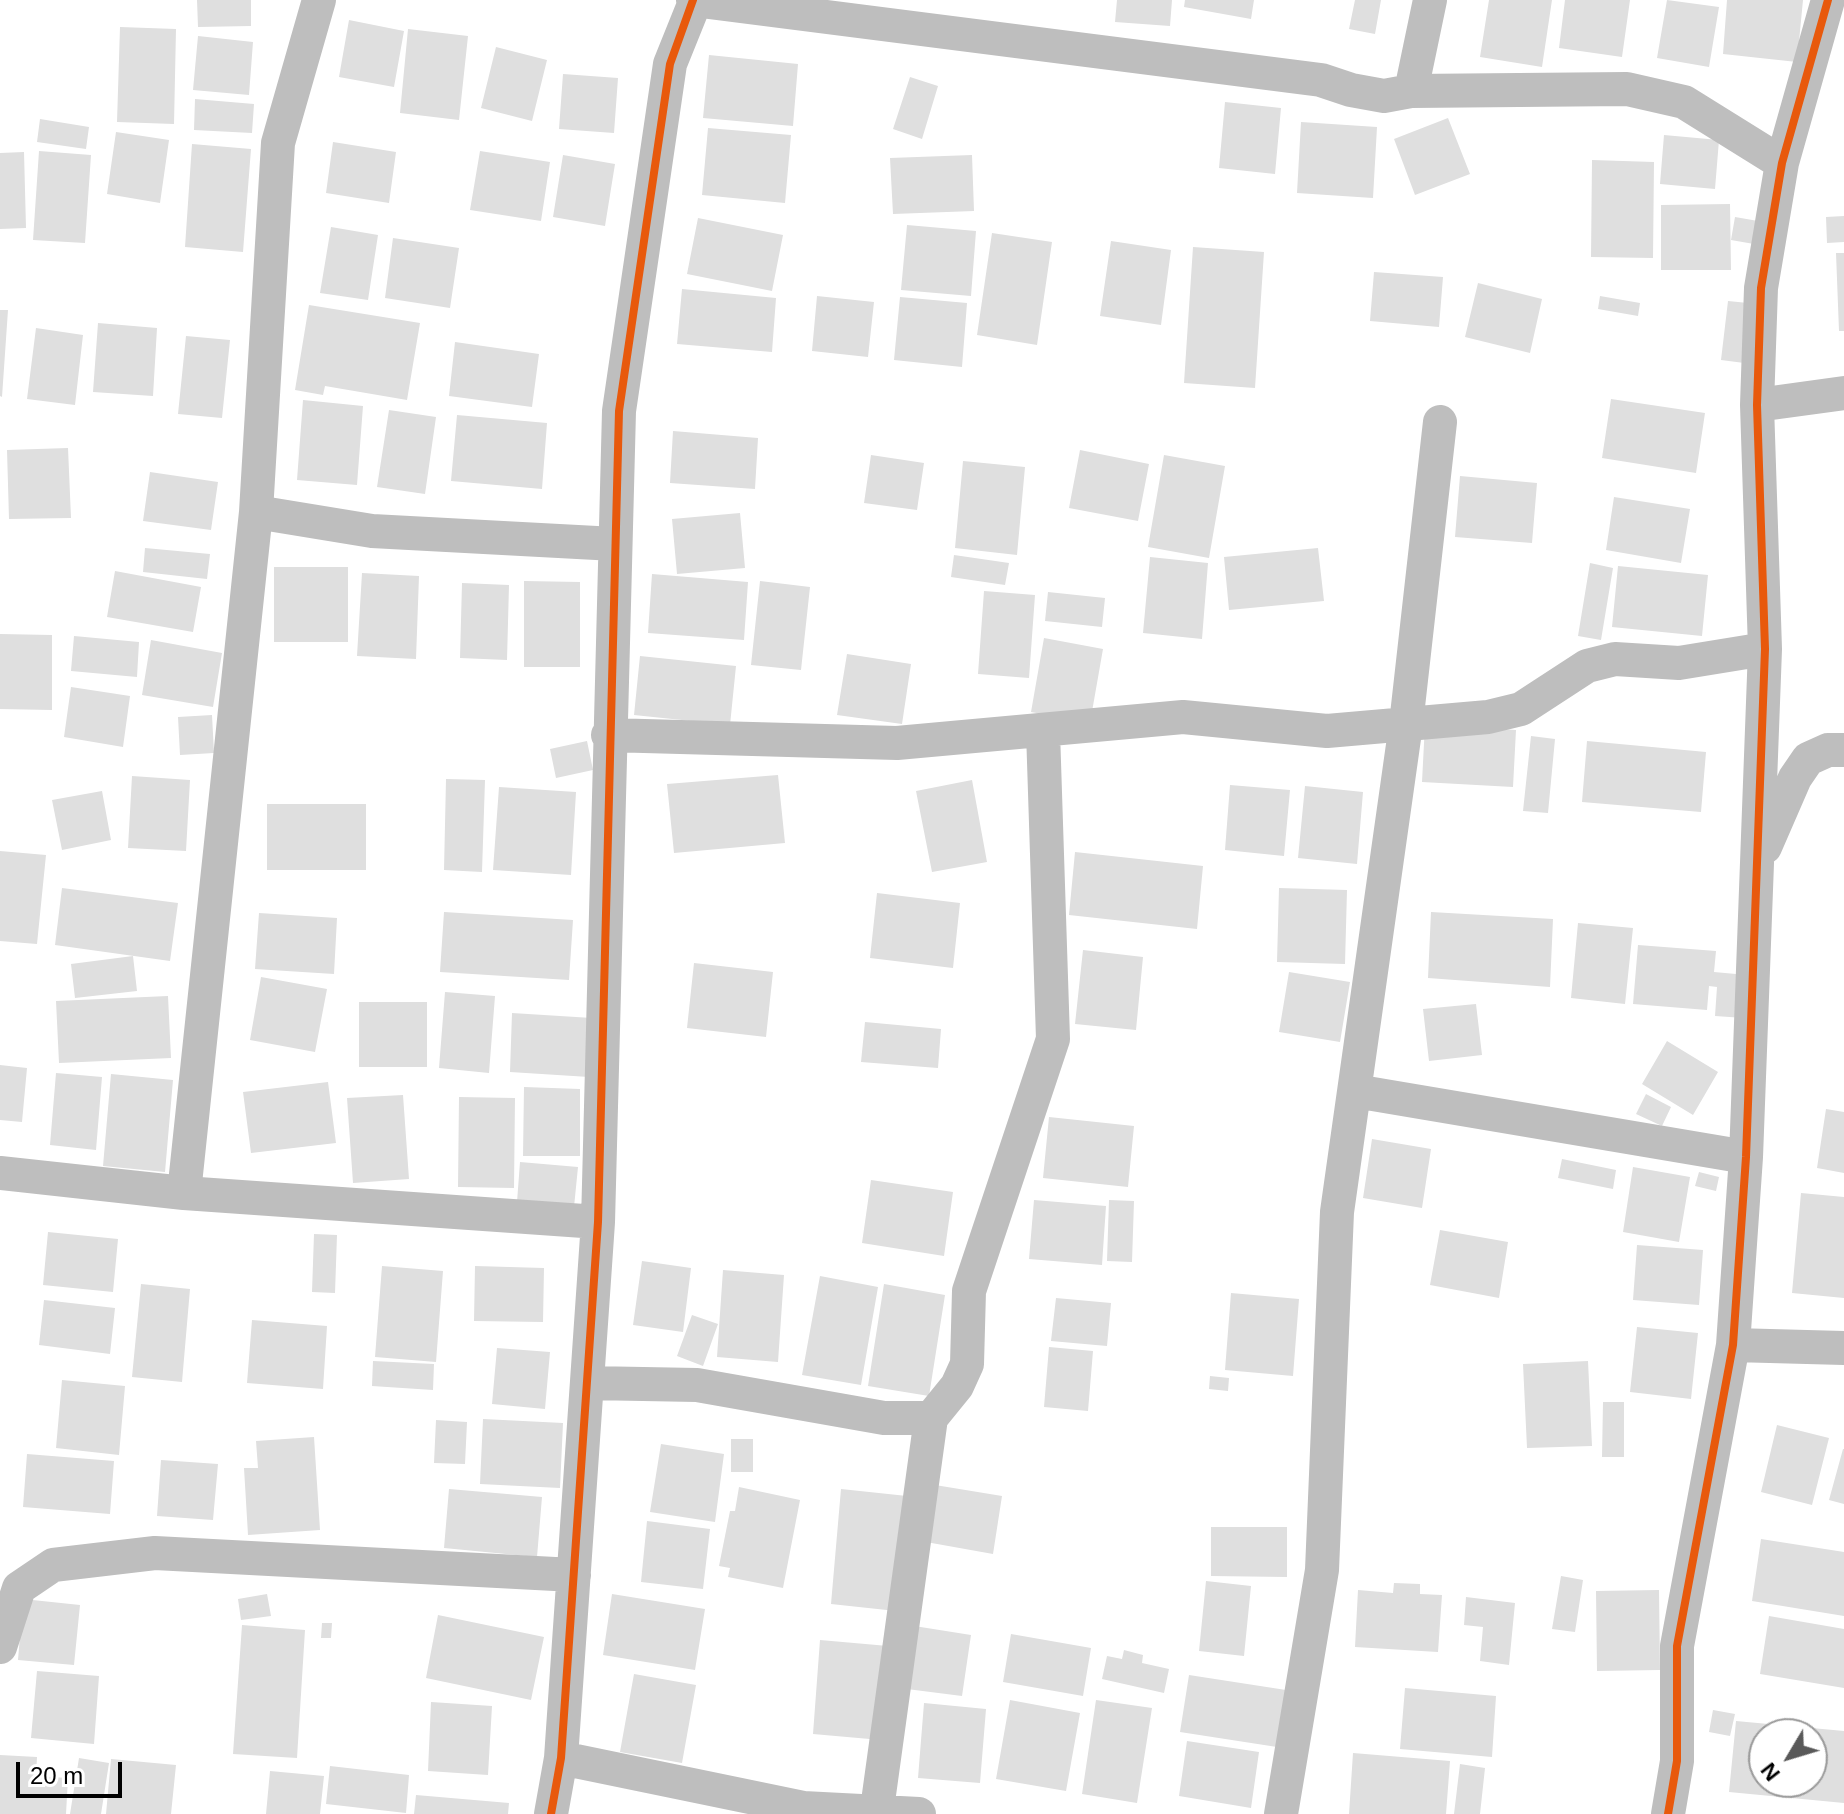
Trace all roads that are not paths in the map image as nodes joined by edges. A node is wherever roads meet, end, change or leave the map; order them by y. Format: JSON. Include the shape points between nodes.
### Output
{"nodes":[{"id":1,"x":319,"y":0,"type":"edge"},
{"id":2,"x":1430,"y":0,"type":"edge"},
{"id":3,"x":1828,"y":0,"type":"edge"},
{"id":4,"x":694,"y":1,"type":"edge"},
{"id":5,"x":1411,"y":91,"type":"junction"},
{"id":6,"x":1782,"y":163,"type":"junction"},
{"id":7,"x":1844,"y":393,"type":"edge"},
{"id":8,"x":1757,"y":405,"type":"junction"},
{"id":9,"x":1440,"y":422,"type":"dead end"},
{"id":10,"x":256,"y":512,"type":"junction"},
{"id":11,"x":615,"y":544,"type":"junction"},
{"id":12,"x":1765,"y":649,"type":"junction"},
{"id":13,"x":1406,"y":724,"type":"junction"},
{"id":14,"x":1043,"y":731,"type":"junction"},
{"id":15,"x":608,"y":735,"type":"junction"},
{"id":16,"x":1844,"y":750,"type":"edge"},
{"id":17,"x":1757,"y":866,"type":"junction"},
{"id":18,"x":1355,"y":1091,"type":"junction"},
{"id":19,"x":1746,"y":1157,"type":"junction"},
{"id":20,"x":0,"y":1173,"type":"edge"},
{"id":21,"x":184,"y":1193,"type":"junction"},
{"id":22,"x":598,"y":1222,"type":"junction"},
{"id":23,"x":1733,"y":1345,"type":"junction"},
{"id":24,"x":1844,"y":1348,"type":"edge"},
{"id":25,"x":589,"y":1383,"type":"junction"},
{"id":26,"x":931,"y":1418,"type":"junction"},
{"id":27,"x":574,"y":1575,"type":"junction"},
{"id":28,"x":0,"y":1647,"type":"edge"},
{"id":29,"x":561,"y":1758,"type":"junction"},
{"id":30,"x":877,"y":1809,"type":"junction"},
{"id":31,"x":551,"y":1814,"type":"edge"},
{"id":32,"x":919,"y":1814,"type":"edge"},
{"id":33,"x":1281,"y":1814,"type":"edge"},
{"id":34,"x":1668,"y":1814,"type":"edge"}],
"edges":[{"from":1,"to":10,"type":"street","via":[[278,143]]},
{"from":2,"to":5,"type":"street"},
{"from":3,"to":6,"type":"street"},
{"from":4,"to":5,"type":"street","via":[[1321,80],[1384,96]]},
{"from":4,"to":11,"type":"street","via":[[670,64],[619,411]]},
{"from":5,"to":6,"type":"street","via":[[1627,89],[1684,102]]},
{"from":6,"to":8,"type":"street","via":[[1761,288]]},
{"from":7,"to":8,"type":"street"},
{"from":8,"to":12,"type":"street"},
{"from":9,"to":13,"type":"street"},
{"from":10,"to":11,"type":"street","via":[[372,531]]},
{"from":10,"to":21,"type":"street"},
{"from":11,"to":15,"type":"street"},
{"from":12,"to":13,"type":"street","via":[[1679,663],[1615,659],[1587,666],[1521,709]]},
{"from":12,"to":17,"type":"street"},
{"from":13,"to":14,"type":"street","via":[[1327,731],[1183,717]]},
{"from":13,"to":18,"type":"street"},
{"from":14,"to":15,"type":"street","via":[[897,743]]},
{"from":14,"to":26,"type":"street","via":[[1053,1039],[969,1291],[967,1364]]},
{"from":15,"to":22,"type":"street"},
{"from":16,"to":17,"type":"street","via":[[1808,759]]},
{"from":17,"to":19,"type":"street"},
{"from":18,"to":19,"type":"street"},
{"from":18,"to":33,"type":"street","via":[[1337,1212],[1322,1570]]},
{"from":19,"to":23,"type":"street"},
{"from":20,"to":21,"type":"street"},
{"from":21,"to":22,"type":"street"},
{"from":22,"to":25,"type":"street"},
{"from":23,"to":24,"type":"street"},
{"from":23,"to":34,"type":"street","via":[[1677,1646],[1677,1761]]},
{"from":25,"to":26,"type":"street","via":[[697,1385],[884,1418]]},
{"from":25,"to":27,"type":"street"},
{"from":26,"to":30,"type":"street"},
{"from":27,"to":28,"type":"street","via":[[155,1553],[53,1565],[19,1588]]},
{"from":27,"to":29,"type":"street"},
{"from":29,"to":30,"type":"street","via":[[803,1808]]},
{"from":29,"to":31,"type":"street"},
{"from":30,"to":32,"type":"street"}]}
